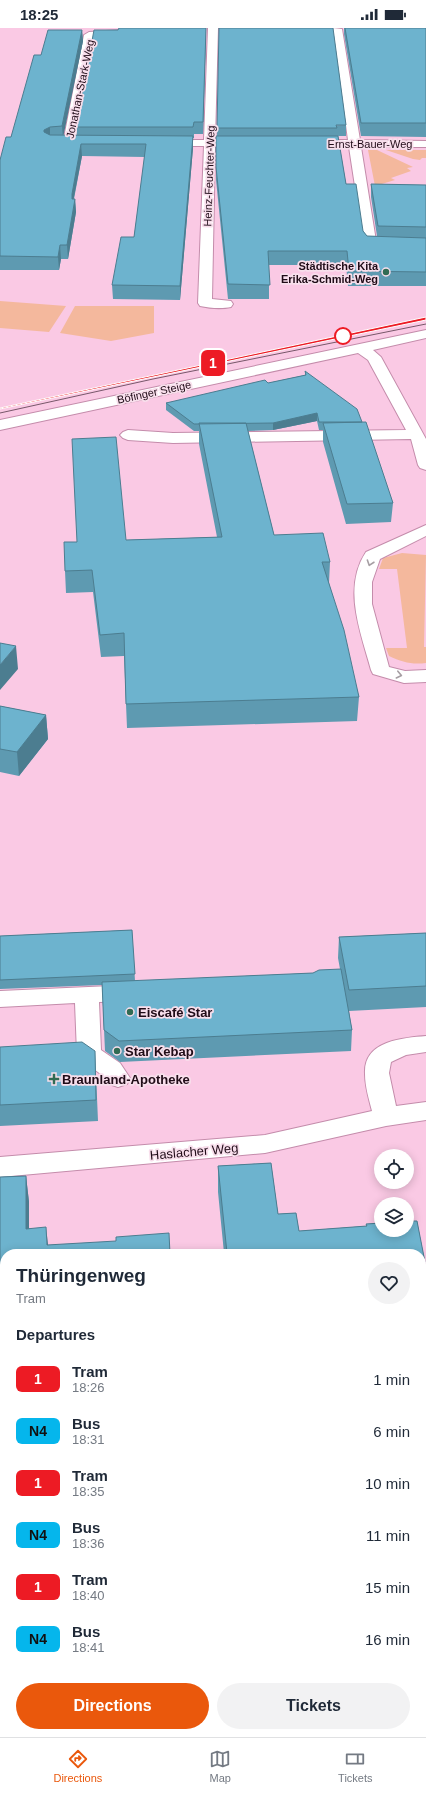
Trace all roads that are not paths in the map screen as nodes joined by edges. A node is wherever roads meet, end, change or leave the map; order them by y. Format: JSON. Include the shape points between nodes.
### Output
{"nodes":[{"id":1,"x":206,"y":28,"type":"edge"},
{"id":2,"x":213,"y":28,"type":"edge"},
{"id":3,"x":220,"y":28,"type":"edge"},
{"id":4,"x":337,"y":29,"type":"dead end"},
{"id":5,"x":134,"y":32,"type":"edge"},
{"id":6,"x":57,"y":143,"type":"edge"},
{"id":7,"x":69,"y":143,"type":"junction"},
{"id":8,"x":84,"y":143,"type":"edge"},
{"id":9,"x":155,"y":143,"type":"edge"},
{"id":10,"x":210,"y":143,"type":"junction"},
{"id":11,"x":256,"y":143,"type":"edge"},
{"id":12,"x":301,"y":143,"type":"edge"},
{"id":13,"x":354,"y":144,"type":"junction"},
{"id":14,"x":426,"y":144,"type":"edge"},
{"id":15,"x":426,"y":246,"type":"edge"},
{"id":16,"x":226,"y":304,"type":"dead end"},
{"id":17,"x":426,"y":334,"type":"edge"},
{"id":18,"x":361,"y":348,"type":"junction"},
{"id":19,"x":0,"y":425,"type":"edge"},
{"id":20,"x":415,"y":434,"type":"junction"},
{"id":21,"x":128,"y":435,"type":"dead end"},
{"id":22,"x":426,"y":465,"type":"edge"},
{"id":23,"x":426,"y":530,"type":"edge"},
{"id":24,"x":391,"y":548,"type":"junction"},
{"id":25,"x":426,"y":548,"type":"edge"},
{"id":26,"x":426,"y":676,"type":"edge"},
{"id":27,"x":151,"y":992,"type":"edge"},
{"id":28,"x":87,"y":995,"type":"junction"},
{"id":29,"x":0,"y":999,"type":"edge"},
{"id":30,"x":426,"y":1044,"type":"edge"},
{"id":31,"x":118,"y":1078,"type":"dead end"},
{"id":32,"x":426,"y":1111,"type":"edge"},
{"id":33,"x":386,"y":1117,"type":"junction"},
{"id":34,"x":0,"y":1167,"type":"edge"}],
"edges":[{"from":1,"to":2,"type":"street"},
{"from":2,"to":3,"type":"street"},
{"from":2,"to":10,"type":"street","name":"Heinz-Feuchter-Weg"},
{"from":4,"to":13,"type":"street"},
{"from":5,"to":7,"type":"street","name":"Jonathan-Stark-Weg","via":[[89,35]]},
{"from":6,"to":7,"type":"street"},
{"from":7,"to":8,"type":"street"},
{"from":9,"to":10,"type":"street"},
{"from":10,"to":11,"type":"street"},
{"from":10,"to":16,"type":"street","name":"Heinz-Feuchter-Weg","via":[[205,303]]},
{"from":12,"to":13,"type":"street","name":"Ernst-Bauer-Weg"},
{"from":13,"to":14,"type":"street","name":"Ernst-Bauer-Weg"},
{"from":13,"to":15,"type":"street","via":[[370,245]]},
{"from":17,"to":18,"type":"street","name":"Böfinger Steige"},
{"from":18,"to":19,"type":"street","name":"Böfinger Steige"},
{"from":18,"to":20,"type":"street","via":[[374,357]]},
{"from":20,"to":21,"type":"street","via":[[173,438]]},
{"from":20,"to":22,"type":"street"},
{"from":23,"to":24,"type":"street"},
{"from":24,"to":25,"type":"street"},
{"from":24,"to":26,"type":"street","one_way":true,"via":[[372,556],[363,582],[363,604],[380,670],[404,677]]},
{"from":27,"to":28,"type":"street"},
{"from":28,"to":29,"type":"street"},
{"from":28,"to":31,"type":"street","via":[[78,1054],[110,1069]]},
{"from":30,"to":33,"type":"street","via":[[398,1047],[378,1061],[376,1078]]},
{"from":32,"to":33,"type":"street","name":"Haslacher Weg"},
{"from":33,"to":34,"type":"street","name":"Haslacher Weg","via":[[265,1144]]}]}
